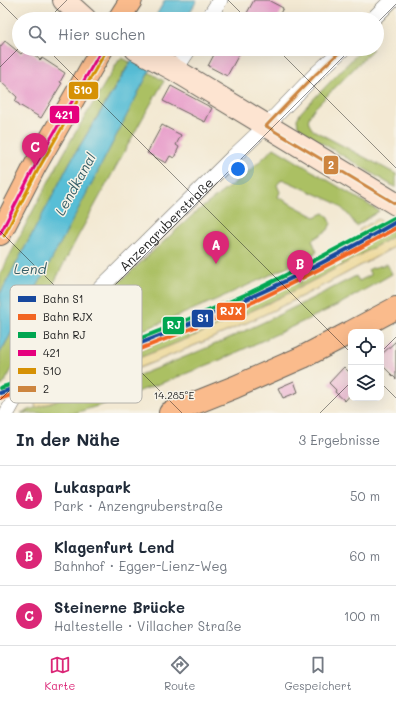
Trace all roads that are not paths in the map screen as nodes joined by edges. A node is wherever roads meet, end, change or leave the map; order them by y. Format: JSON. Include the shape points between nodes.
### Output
{"nodes":[{"id":1,"x":64,"y":0,"type":"edge"},
{"id":2,"x":131,"y":0,"type":"edge"},
{"id":3,"x":220,"y":0,"type":"edge"},
{"id":4,"x":392,"y":0,"type":"edge"},
{"id":5,"x":77,"y":12,"type":"edge"},
{"id":6,"x":123,"y":12,"type":"edge"},
{"id":7,"x":212,"y":12,"type":"edge"},
{"id":8,"x":380,"y":12,"type":"edge"},
{"id":9,"x":98,"y":56,"type":"edge"},
{"id":10,"x":149,"y":56,"type":"edge"},
{"id":11,"x":183,"y":56,"type":"edge"},
{"id":12,"x":335,"y":56,"type":"edge"},
{"id":13,"x":172,"y":69,"type":"junction"},
{"id":14,"x":266,"y":126,"type":"junction"},
{"id":15,"x":396,"y":204,"type":"edge"},
{"id":16,"x":0,"y":234,"type":"edge"},
{"id":17,"x":104,"y":285,"type":"edge"},
{"id":18,"x":396,"y":308,"type":"edge"},
{"id":19,"x":357,"y":329,"type":"edge"},
{"id":20,"x":348,"y":334,"type":"edge"},
{"id":21,"x":13,"y":403,"type":"edge"},
{"id":22,"x":7,"y":413,"type":"edge"},
{"id":23,"x":170,"y":413,"type":"edge"}],
"edges":[{"from":1,"to":5,"type":"street"},
{"from":2,"to":6,"type":"main road"},
{"from":3,"to":7,"type":"street"},
{"from":4,"to":8,"type":"street"},
{"from":9,"to":16,"type":"main road","via":[[35,166]]},
{"from":10,"to":13,"type":"street"},
{"from":11,"to":13,"type":"street"},
{"from":12,"to":14,"type":"street","name":"Anzengruberstraße"},
{"from":13,"to":14,"type":"street"},
{"from":14,"to":15,"type":"street"},
{"from":14,"to":17,"type":"street","name":"Anzengruberstraße"},
{"from":18,"to":19,"type":"main road"},
{"from":20,"to":23,"type":"main road","via":[[290,363]]},
{"from":21,"to":22,"type":"street","name":"Anzengruberstraße"}]}
